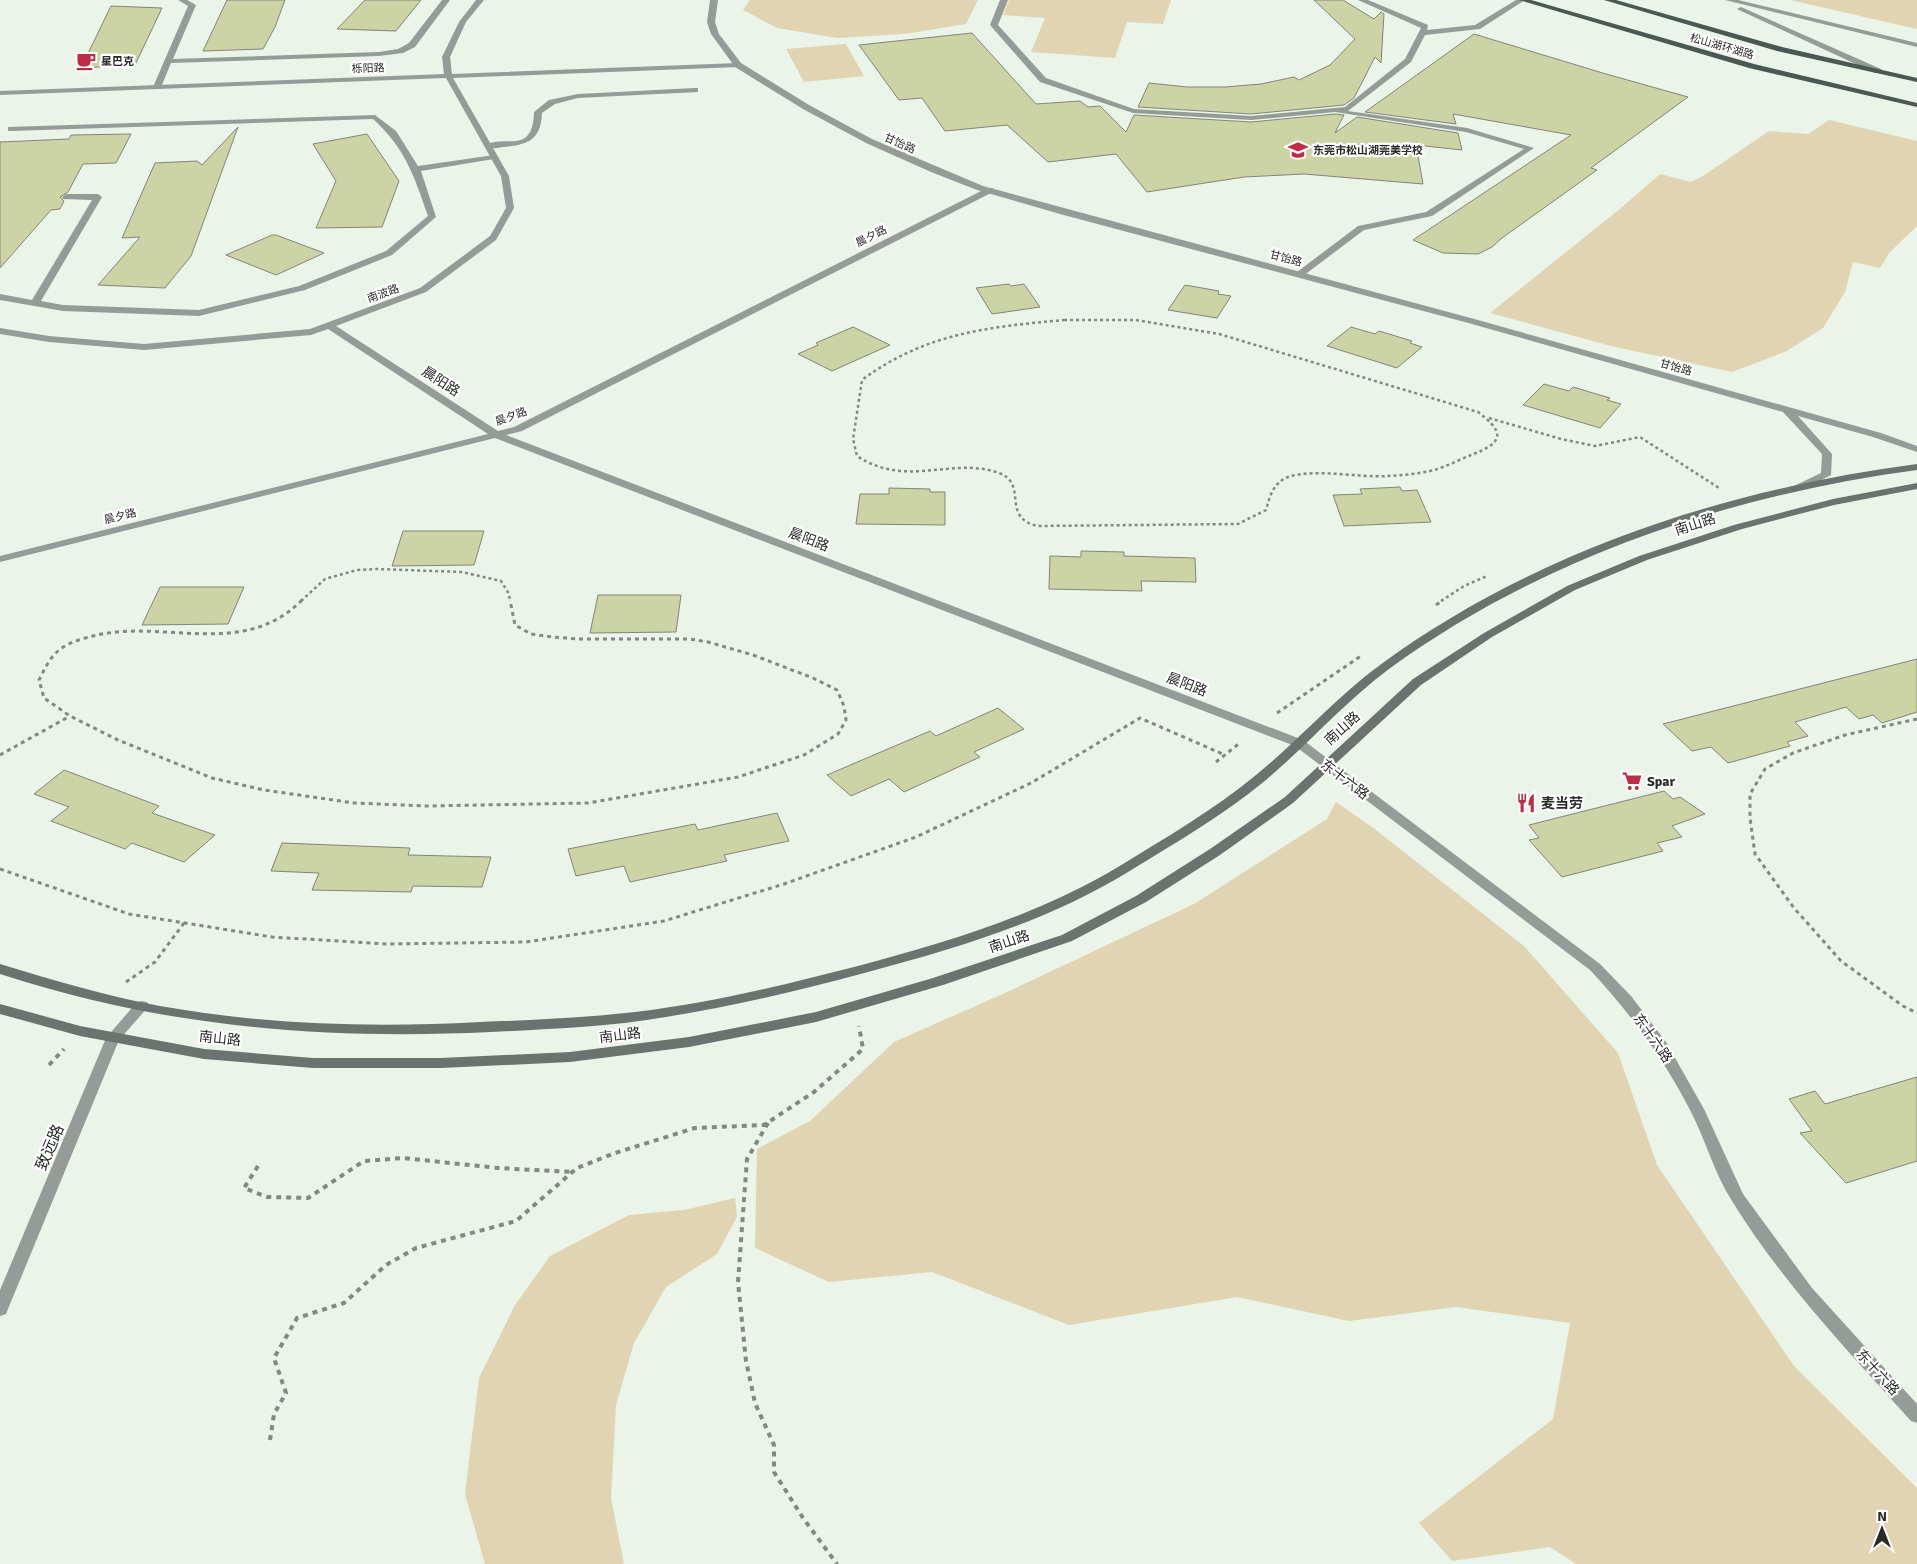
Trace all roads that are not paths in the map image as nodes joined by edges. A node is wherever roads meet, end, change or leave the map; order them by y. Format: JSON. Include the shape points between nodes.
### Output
{"nodes":[{"id":1,"x":182,"y":0,"type":"edge"},
{"id":2,"x":446,"y":0,"type":"edge"},
{"id":3,"x":480,"y":0,"type":"edge"},
{"id":4,"x":714,"y":0,"type":"edge"},
{"id":5,"x":1004,"y":0,"type":"edge"},
{"id":6,"x":1362,"y":0,"type":"edge"},
{"id":7,"x":1522,"y":0,"type":"edge"},
{"id":8,"x":1608,"y":0,"type":"edge"},
{"id":9,"x":1722,"y":0,"type":"edge"},
{"id":10,"x":1728,"y":0,"type":"edge"},
{"id":11,"x":1422,"y":33,"type":"junction"},
{"id":12,"x":1917,"y":45,"type":"edge"},
{"id":13,"x":168,"y":61,"type":"junction"},
{"id":14,"x":738,"y":65,"type":"junction"},
{"id":15,"x":1878,"y":71,"type":"junction"},
{"id":16,"x":448,"y":76,"type":"junction"},
{"id":17,"x":1917,"y":80,"type":"edge"},
{"id":18,"x":157,"y":87,"type":"junction"},
{"id":19,"x":695,"y":90,"type":"dead end"},
{"id":20,"x":0,"y":94,"type":"edge"},
{"id":21,"x":1917,"y":105,"type":"edge"},
{"id":22,"x":1334,"y":112,"type":"junction"},
{"id":23,"x":11,"y":129,"type":"dead end"},
{"id":24,"x":488,"y":146,"type":"junction"},
{"id":25,"x":494,"y":157,"type":"junction"},
{"id":26,"x":416,"y":169,"type":"junction"},
{"id":27,"x":990,"y":190,"type":"junction"},
{"id":28,"x":66,"y":197,"type":"dead end"},
{"id":29,"x":1300,"y":274,"type":"junction"},
{"id":30,"x":0,"y":297,"type":"edge"},
{"id":31,"x":36,"y":303,"type":"junction"},
{"id":32,"x":328,"y":325,"type":"junction"},
{"id":33,"x":0,"y":331,"type":"edge"},
{"id":34,"x":1786,"y":409,"type":"junction"},
{"id":35,"x":497,"y":435,"type":"junction"},
{"id":36,"x":1917,"y":449,"type":"edge"},
{"id":37,"x":1917,"y":467,"type":"edge"},
{"id":38,"x":1917,"y":486,"type":"edge"},
{"id":39,"x":1798,"y":488,"type":"junction"},
{"id":40,"x":0,"y":558,"type":"edge"},
{"id":41,"x":1299,"y":743,"type":"junction"},
{"id":42,"x":1326,"y":765,"type":"junction"},
{"id":43,"x":0,"y":969,"type":"edge"},
{"id":44,"x":142,"y":1006,"type":"junction"},
{"id":45,"x":0,"y":1009,"type":"edge"},
{"id":46,"x":113,"y":1038,"type":"junction"},
{"id":47,"x":0,"y":1309,"type":"edge"},
{"id":48,"x":1917,"y":1416,"type":"edge"}],
"edges":[{"from":1,"to":13,"type":"street","via":[[192,5]]},
{"from":2,"to":13,"type":"street","via":[[412,45],[400,51]]},
{"from":3,"to":16,"type":"street","via":[[463,22],[446,57]]},
{"from":4,"to":14,"type":"street","name":"甘饴路","via":[[711,22],[715,34]]},
{"from":5,"to":22,"type":"street","via":[[994,25],[1043,80],[1133,111],[1251,118]]},
{"from":6,"to":11,"type":"street","via":[[1425,27]]},
{"from":7,"to":11,"type":"street","via":[[1477,27]]},
{"from":7,"to":21,"type":"main road","name":"松山湖环湖路","via":[[1752,66]]},
{"from":8,"to":15,"type":"main road","name":"松山湖环湖路","via":[[1780,49]]},
{"from":9,"to":15,"type":"street"},
{"from":10,"to":12,"type":"street"},
{"from":11,"to":22,"type":"street","via":[[1408,60],[1347,109]]},
{"from":13,"to":18,"type":"street"},
{"from":14,"to":16,"type":"street","name":"栎阳路"},
{"from":14,"to":27,"type":"street","name":"甘饴路","via":[[869,141]]},
{"from":15,"to":17,"type":"main road","name":"松山湖环湖路"},
{"from":16,"to":18,"type":"street","name":"栎阳路"},
{"from":16,"to":24,"type":"street","name":"南波路"},
{"from":18,"to":20,"type":"street","name":"栎阳路"},
{"from":19,"to":24,"type":"street","via":[[578,96],[552,102],[538,112],[539,124],[534,135],[520,143]]},
{"from":22,"to":29,"type":"street","via":[[1467,130],[1530,148],[1429,214],[1361,228]]},
{"from":23,"to":26,"type":"street","via":[[375,117],[392,133]]},
{"from":24,"to":25,"type":"street","name":"南波路"},
{"from":25,"to":26,"type":"street"},
{"from":25,"to":32,"type":"street","name":"南波路","via":[[504,176],[510,208],[493,238],[423,290]]},
{"from":26,"to":31,"type":"street","via":[[432,217],[389,252],[302,288],[199,313],[63,308]]},
{"from":27,"to":29,"type":"street","name":"甘饴路"},
{"from":27,"to":35,"type":"street","name":"晨夕路","via":[[518,429]]},
{"from":28,"to":31,"type":"street","via":[[98,197]]},
{"from":29,"to":34,"type":"street","name":"甘饴路"},
{"from":30,"to":31,"type":"street"},
{"from":32,"to":33,"type":"street","name":"南波路","via":[[310,332],[144,346],[49,339]]},
{"from":32,"to":35,"type":"street","name":"晨阳路"},
{"from":34,"to":36,"type":"street","name":"甘饴路"},
{"from":34,"to":39,"type":"street","via":[[1827,454],[1826,475]]},
{"from":35,"to":40,"type":"street","name":"晨夕路"},
{"from":35,"to":41,"type":"street","name":"晨阳路"},
{"from":37,"to":39,"type":"main road","name":"南山路"},
{"from":38,"to":42,"type":"main road","name":"南山路","via":[[1833,502],[1738,527],[1643,558],[1572,588],[1488,635],[1417,682]]},
{"from":39,"to":41,"type":"main road","name":"南山路","via":[[1617,542],[1544,572],[1458,619],[1385,667]]},
{"from":41,"to":42,"type":"street","name":"东十六路"},
{"from":41,"to":44,"type":"main road","name":"南山路","via":[[1255,782],[1183,832],[1112,876],[1042,912],[920,954],[802,986],[683,1010],[580,1023],[448,1029],[326,1029],[224,1020]]},
{"from":42,"to":46,"type":"main road","name":"南山路","via":[[1289,800],[1215,852],[1141,899],[1067,938],[938,982],[816,1017],[689,1042],[570,1057],[451,1063],[312,1063],[204,1054]]},
{"from":42,"to":48,"type":"street","name":"东十六路","via":[[1596,967],[1626,1000],[1661,1046],[1697,1109],[1737,1197],[1806,1293]]},
{"from":43,"to":44,"type":"main road","name":"南山路","via":[[108,1000]]},
{"from":44,"to":46,"type":"street","name":"致远路"},
{"from":45,"to":46,"type":"main road","name":"南山路"},
{"from":46,"to":47,"type":"street","name":"致远路"}]}
